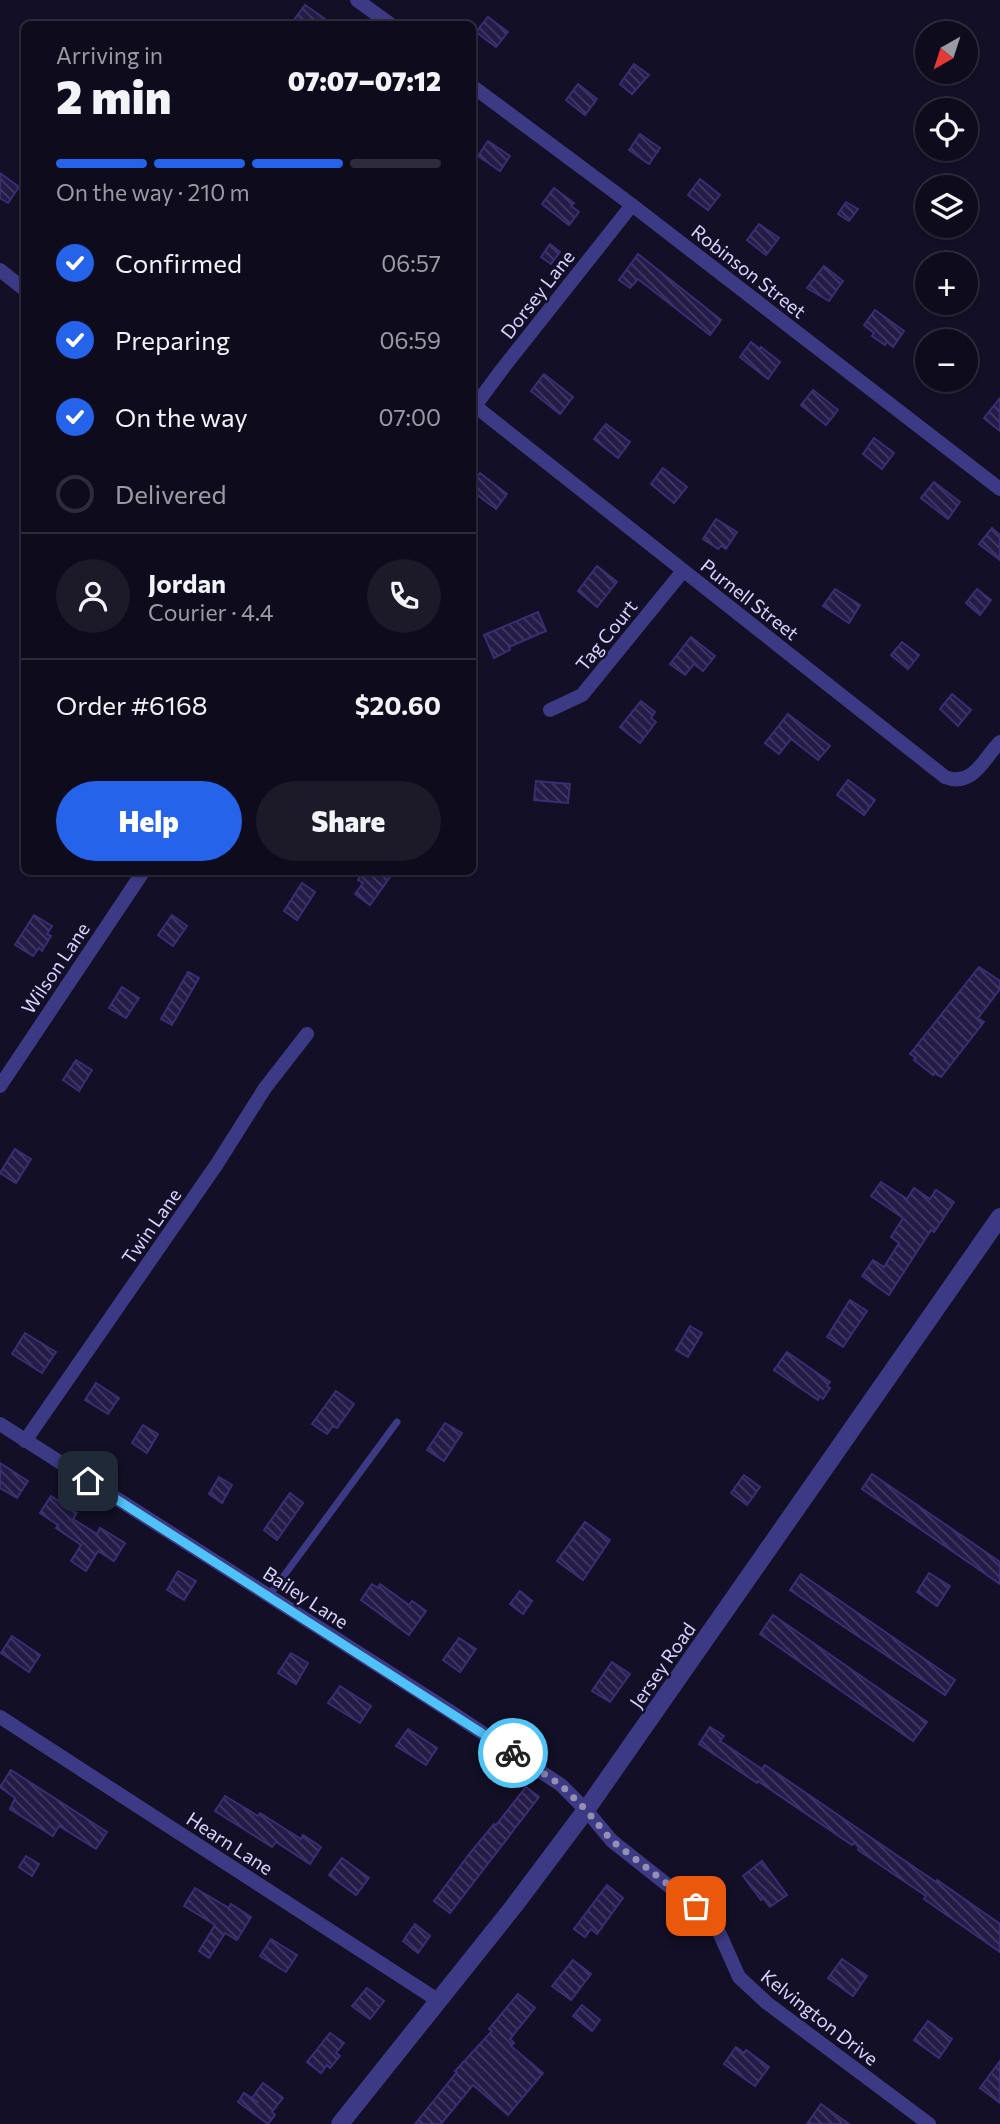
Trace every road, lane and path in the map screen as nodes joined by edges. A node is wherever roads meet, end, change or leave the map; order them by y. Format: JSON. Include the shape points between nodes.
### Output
{"nodes":[{"id":1,"x":357,"y":0,"type":"edge"},
{"id":2,"x":386,"y":21,"type":"edge"},
{"id":3,"x":476,"y":89,"type":"edge"},
{"id":4,"x":632,"y":205,"type":"junction"},
{"id":5,"x":0,"y":271,"type":"edge"},
{"id":6,"x":21,"y":287,"type":"edge"},
{"id":7,"x":476,"y":405,"type":"edge"},
{"id":8,"x":476,"y":410,"type":"edge"},
{"id":9,"x":1000,"y":489,"type":"edge"},
{"id":10,"x":683,"y":571,"type":"junction"},
{"id":11,"x":550,"y":710,"type":"dead end"},
{"id":12,"x":1000,"y":742,"type":"edge"},
{"id":13,"x":141,"y":875,"type":"edge"},
{"id":14,"x":307,"y":1034,"type":"dead end"},
{"id":15,"x":0,"y":1086,"type":"edge"},
{"id":16,"x":1000,"y":1217,"type":"edge"},
{"id":17,"x":397,"y":1422,"type":"dead end"},
{"id":18,"x":0,"y":1424,"type":"edge"},
{"id":19,"x":25,"y":1441,"type":"junction"},
{"id":20,"x":269,"y":1596,"type":"junction"},
{"id":21,"x":0,"y":1717,"type":"edge"},
{"id":22,"x":586,"y":1810,"type":"junction"},
{"id":23,"x":439,"y":2001,"type":"junction"},
{"id":24,"x":340,"y":2124,"type":"edge"},
{"id":25,"x":929,"y":2124,"type":"edge"}],
"edges":[{"from":1,"to":2,"type":"street"},
{"from":3,"to":4,"type":"street","name":"Robinson Street"},
{"from":4,"to":7,"type":"street","name":"Dorsey Lane"},
{"from":4,"to":9,"type":"street","name":"Robinson Street"},
{"from":5,"to":6,"type":"street"},
{"from":8,"to":10,"type":"street","name":"Purnell Street"},
{"from":10,"to":11,"type":"street","name":"Tag Court","via":[[582,695]]},
{"from":10,"to":12,"type":"street","name":"Purnell Street","via":[[945,777],[960,780],[971,776]]},
{"from":13,"to":15,"type":"street","name":"Wilson Lane"},
{"from":14,"to":19,"type":"street","name":"Twin Lane","via":[[248,1112],[217,1164]]},
{"from":16,"to":22,"type":"street","name":"Jersey Road"},
{"from":17,"to":20,"type":"lane"},
{"from":18,"to":19,"type":"street","name":"Bailey Lane"},
{"from":19,"to":20,"type":"street","name":"Bailey Lane"},
{"from":20,"to":22,"type":"street","name":"Bailey Lane","via":[[561,1785]]},
{"from":21,"to":23,"type":"street","name":"Hearn Lane"},
{"from":22,"to":23,"type":"street","name":"Jersey Road"},
{"from":22,"to":25,"type":"street","name":"Kelvington Drive","via":[[612,1841],[708,1917],[745,1984]]},
{"from":23,"to":24,"type":"street","name":"Jersey Road"}]}
